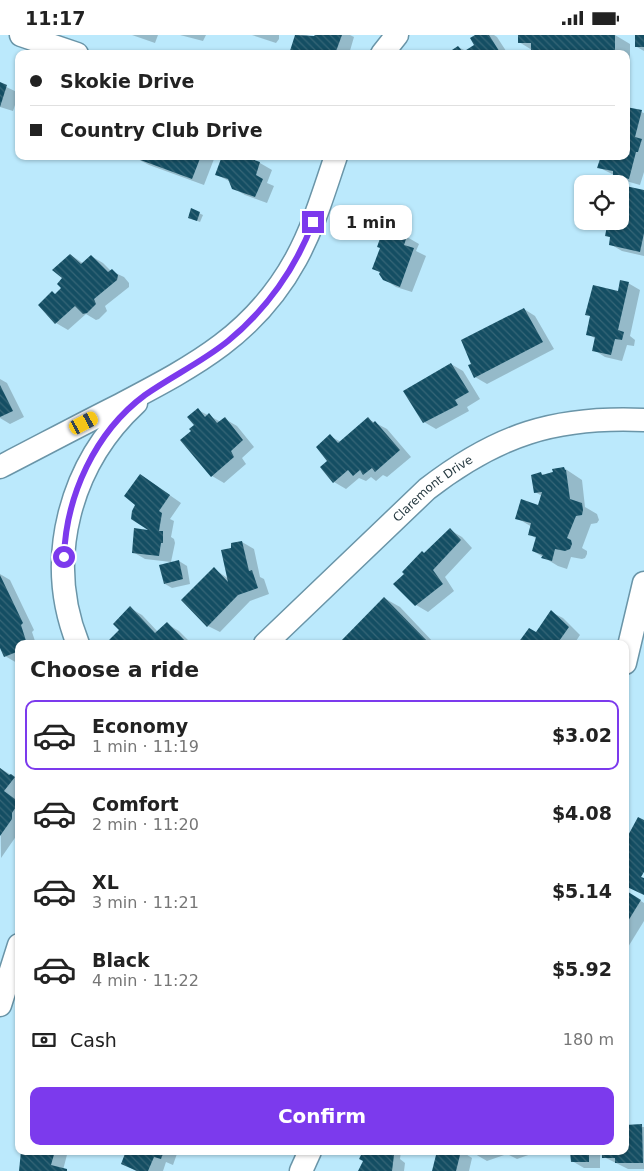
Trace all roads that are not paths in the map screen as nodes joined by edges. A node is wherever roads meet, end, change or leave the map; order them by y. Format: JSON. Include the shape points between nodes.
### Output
{"nodes":[{"id":1,"x":21,"y":35,"type":"edge"},
{"id":2,"x":397,"y":35,"type":"edge"},
{"id":3,"x":65,"y":50,"type":"edge"},
{"id":4,"x":385,"y":50,"type":"edge"},
{"id":5,"x":335,"y":160,"type":"edge"},
{"id":6,"x":168,"y":379,"type":"junction"},
{"id":7,"x":644,"y":420,"type":"edge"},
{"id":8,"x":0,"y":467,"type":"edge"},
{"id":9,"x":644,"y":583,"type":"edge"},
{"id":10,"x":76,"y":640,"type":"edge"},
{"id":11,"x":269,"y":640,"type":"edge"},
{"id":12,"x":629,"y":646,"type":"edge"},
{"id":13,"x":15,"y":958,"type":"edge"},
{"id":14,"x":0,"y":1005,"type":"edge"},
{"id":15,"x":308,"y":1155,"type":"edge"},
{"id":16,"x":302,"y":1171,"type":"edge"}],
"edges":[{"from":1,"to":3,"type":"street"},
{"from":2,"to":4,"type":"street"},
{"from":5,"to":6,"type":"street","via":[[309,233],[277,289],[228,341]]},
{"from":6,"to":8,"type":"street"},
{"from":6,"to":10,"type":"street","via":[[143,397],[104,438],[79,483],[69,512],[63,572],[66,602]]},
{"from":7,"to":11,"type":"street","name":"Claremont Drive","via":[[611,419],[551,426],[517,436],[455,467],[427,489]]},
{"from":9,"to":12,"type":"street"},
{"from":13,"to":14,"type":"street"},
{"from":15,"to":16,"type":"street"}]}
